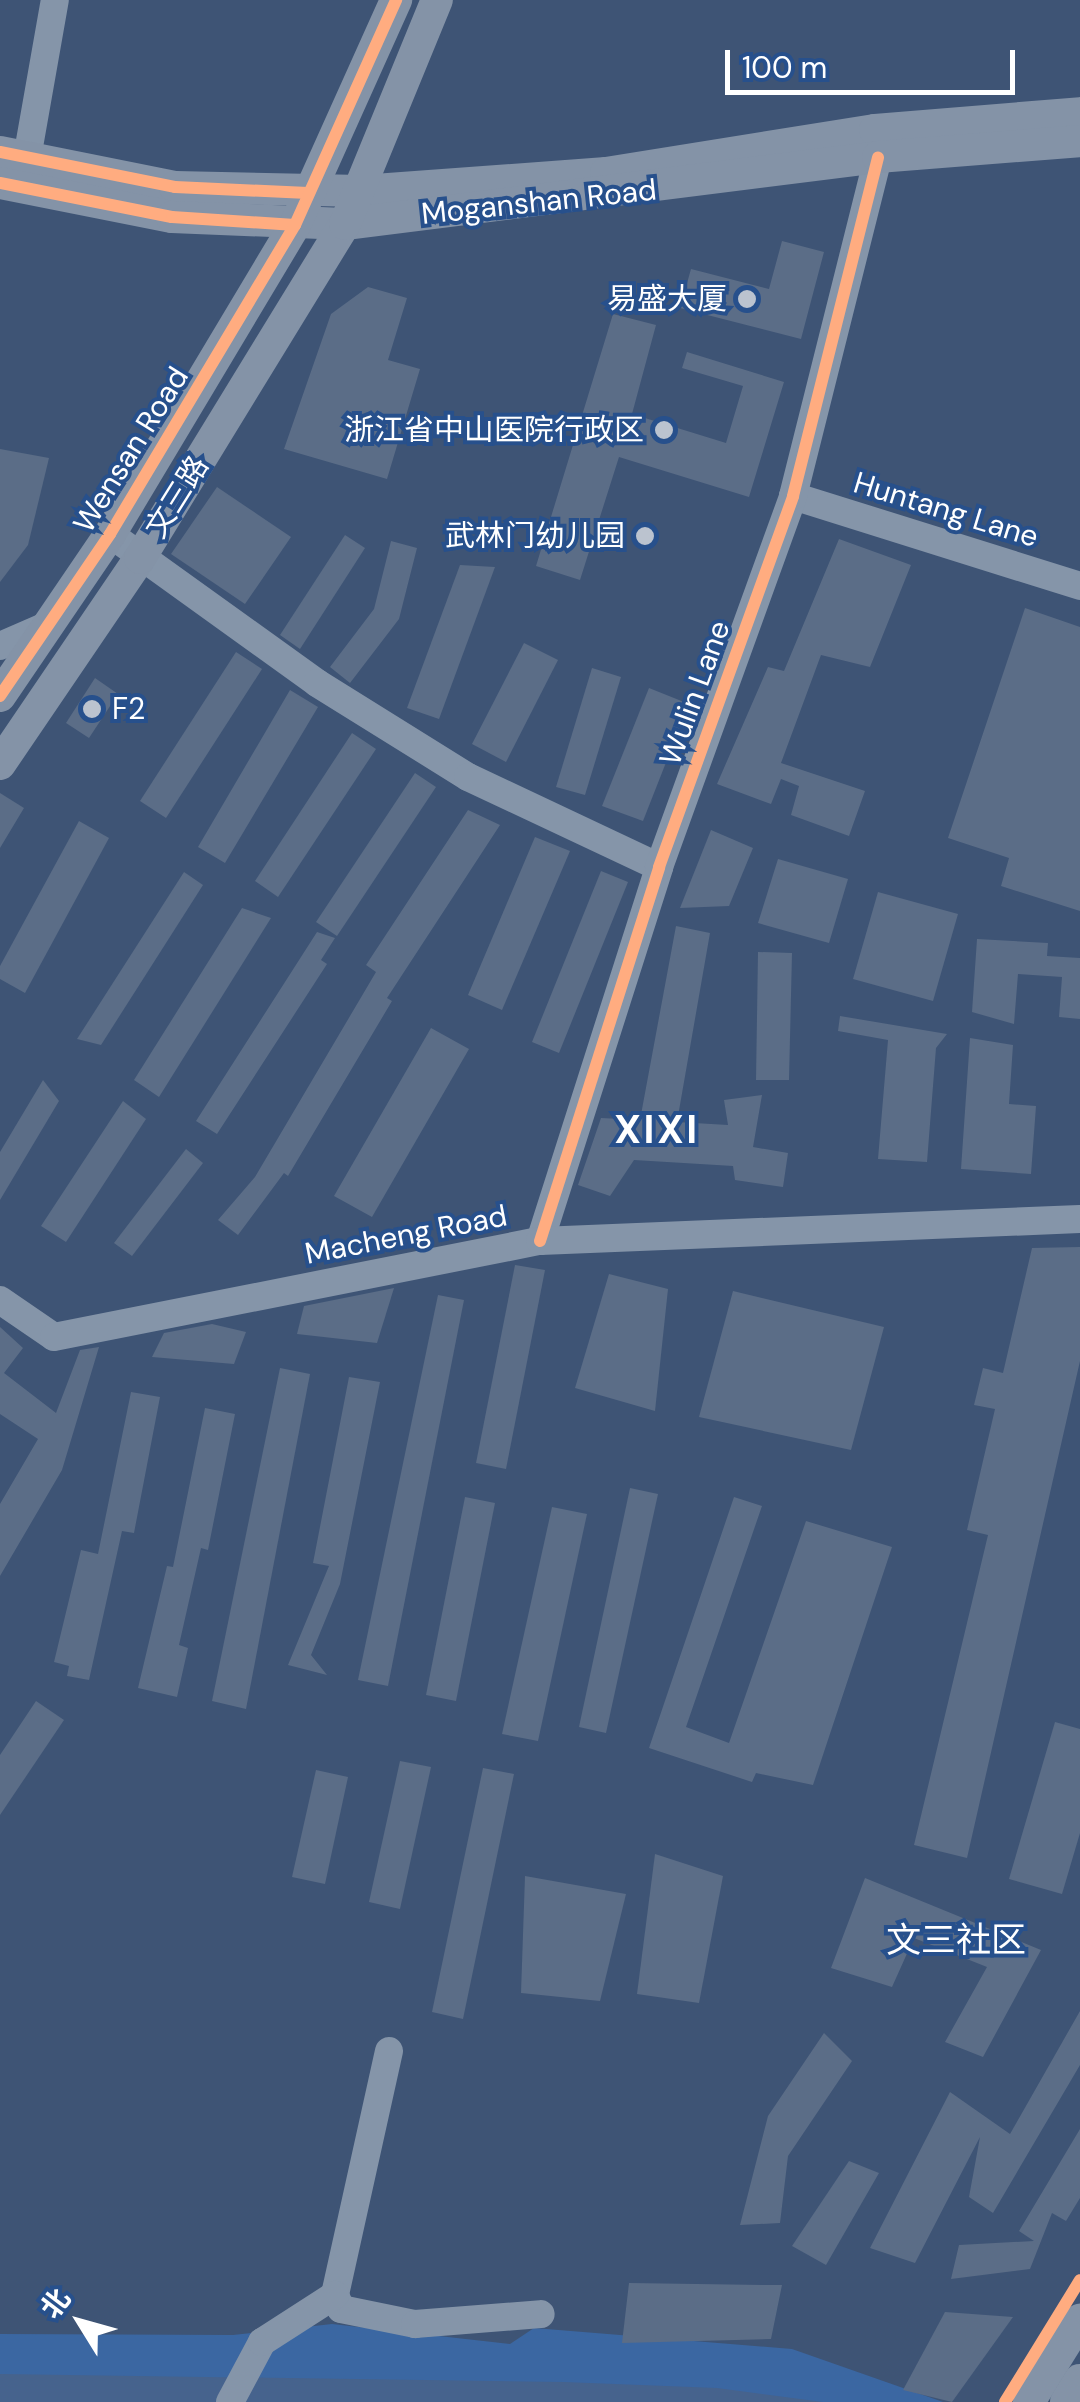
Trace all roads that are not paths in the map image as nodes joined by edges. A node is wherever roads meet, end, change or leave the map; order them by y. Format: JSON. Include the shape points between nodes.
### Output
{"nodes":[{"id":1,"x":56,"y":0,"type":"edge"},
{"id":2,"x":396,"y":0,"type":"edge"},
{"id":3,"x":438,"y":0,"type":"edge"},
{"id":4,"x":1080,"y":113,"type":"edge"},
{"id":5,"x":1080,"y":141,"type":"edge"},
{"id":6,"x":14,"y":155,"type":"edge"},
{"id":7,"x":878,"y":157,"type":"junction"},
{"id":8,"x":0,"y":183,"type":"edge"},
{"id":9,"x":361,"y":191,"type":"junction"},
{"id":10,"x":308,"y":193,"type":"junction"},
{"id":11,"x":345,"y":224,"type":"junction"},
{"id":12,"x":295,"y":226,"type":"junction"},
{"id":13,"x":793,"y":496,"type":"junction"},
{"id":14,"x":110,"y":534,"type":"junction"},
{"id":15,"x":140,"y":558,"type":"junction"},
{"id":16,"x":1080,"y":586,"type":"edge"},
{"id":17,"x":46,"y":626,"type":"junction"},
{"id":18,"x":0,"y":646,"type":"edge"},
{"id":19,"x":0,"y":696,"type":"edge"},
{"id":20,"x":0,"y":764,"type":"edge"},
{"id":21,"x":659,"y":868,"type":"junction"},
{"id":22,"x":1080,"y":1218,"type":"edge"},
{"id":23,"x":540,"y":1242,"type":"junction"},
{"id":24,"x":0,"y":1300,"type":"edge"},
{"id":25,"x":389,"y":2051,"type":"dead end"},
{"id":26,"x":335,"y":2295,"type":"junction"},
{"id":27,"x":541,"y":2314,"type":"dead end"},
{"id":28,"x":1080,"y":2320,"type":"edge"},
{"id":29,"x":1080,"y":2380,"type":"edge"},
{"id":30,"x":230,"y":2402,"type":"edge"},
{"id":31,"x":1029,"y":2402,"type":"edge"},
{"id":32,"x":1066,"y":2402,"type":"edge"}],
"edges":[{"from":1,"to":6,"type":"street"},
{"from":2,"to":10,"type":"main road","name":"Wensan Road"},
{"from":3,"to":9,"type":"main road","name":"文三路"},
{"from":4,"to":9,"type":"main road","name":"Moganshan Road","via":[[875,130],[606,173]]},
{"from":5,"to":7,"type":"main road","name":"Moganshan Road"},
{"from":6,"to":10,"type":"main road","name":"Moganshan Road","via":[[175,187]]},
{"from":7,"to":11,"type":"main road","name":"Moganshan Road"},
{"from":7,"to":13,"type":"street","name":"Wulin Lane"},
{"from":8,"to":12,"type":"main road","name":"Moganshan Road","via":[[172,217]]},
{"from":9,"to":10,"type":"main road","name":"Moganshan Road"},
{"from":9,"to":11,"type":"main road","name":"文三路"},
{"from":10,"to":12,"type":"main road","name":"Wensan Road"},
{"from":11,"to":12,"type":"main road","name":"Moganshan Road"},
{"from":11,"to":15,"type":"main road","name":"文三路"},
{"from":12,"to":14,"type":"main road","name":"Wensan Road"},
{"from":13,"to":16,"type":"street","name":"Huntang Lane"},
{"from":13,"to":21,"type":"street","name":"Wulin Lane"},
{"from":14,"to":15,"type":"street"},
{"from":14,"to":17,"type":"main road","name":"Wensan Road"},
{"from":15,"to":20,"type":"main road","name":"文三路"},
{"from":15,"to":21,"type":"street","via":[[317,683],[468,778]]},
{"from":17,"to":18,"type":"street"},
{"from":17,"to":19,"type":"main road","name":"Wensan Road"},
{"from":21,"to":23,"type":"street","name":"Wulin Lane"},
{"from":22,"to":23,"type":"street","name":"Macheng Road"},
{"from":23,"to":24,"type":"street","name":"Macheng Road","via":[[54,1337]]},
{"from":25,"to":26,"type":"street"},
{"from":26,"to":27,"type":"street","via":[[341,2310],[354,2317],[415,2324]]},
{"from":26,"to":30,"type":"street","via":[[277,2326]]},
{"from":28,"to":31,"type":"main road"},
{"from":29,"to":32,"type":"main road"}]}
